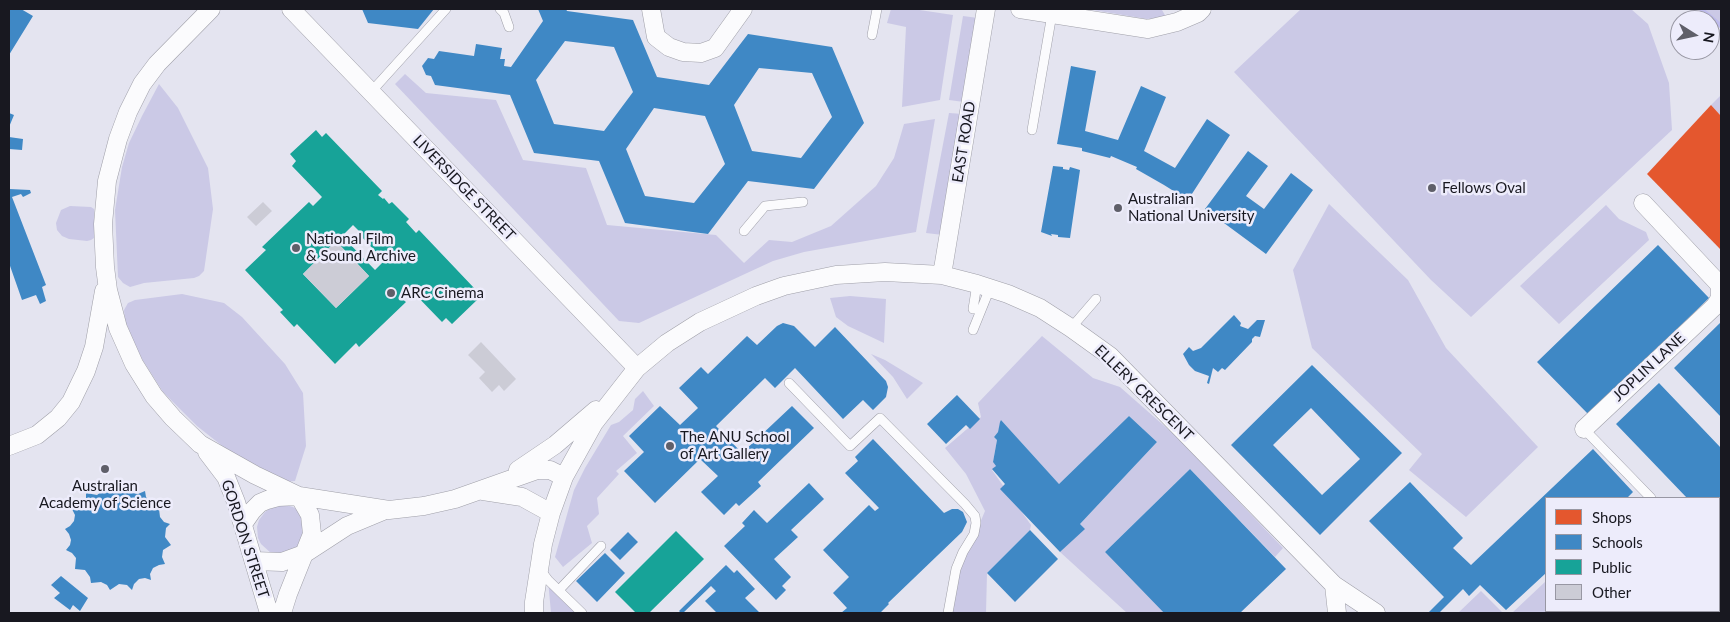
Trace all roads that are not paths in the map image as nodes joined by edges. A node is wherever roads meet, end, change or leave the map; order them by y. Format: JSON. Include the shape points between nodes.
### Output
{"nodes":[{"id":1,"x":211,"y":9,"type":"edge"},
{"id":2,"x":291,"y":9,"type":"edge"},
{"id":3,"x":446,"y":9,"type":"edge"},
{"id":4,"x":500,"y":9,"type":"edge"},
{"id":5,"x":651,"y":9,"type":"edge"},
{"id":6,"x":743,"y":9,"type":"edge"},
{"id":7,"x":877,"y":9,"type":"edge"},
{"id":8,"x":986,"y":9,"type":"edge"},
{"id":9,"x":1020,"y":9,"type":"edge"},
{"id":10,"x":1202,"y":9,"type":"edge"},
{"id":11,"x":1052,"y":14,"type":"junction"},
{"id":12,"x":509,"y":27,"type":"dead end"},
{"id":13,"x":872,"y":35,"type":"dead end"},
{"id":14,"x":371,"y":92,"type":"junction"},
{"id":15,"x":1032,"y":130,"type":"dead end"},
{"id":16,"x":803,"y":202,"type":"dead end"},
{"id":17,"x":1643,"y":203,"type":"dead end"},
{"id":18,"x":744,"y":231,"type":"dead end"},
{"id":19,"x":105,"y":267,"type":"junction"},
{"id":20,"x":942,"y":275,"type":"junction"},
{"id":21,"x":984,"y":286,"type":"junction"},
{"id":22,"x":1096,"y":299,"type":"dead end"},
{"id":23,"x":973,"y":309,"type":"dead end"},
{"id":24,"x":1071,"y":328,"type":"junction"},
{"id":25,"x":973,"y":330,"type":"dead end"},
{"id":26,"x":637,"y":368,"type":"junction"},
{"id":27,"x":789,"y":383,"type":"dead end"},
{"id":28,"x":618,"y":391,"type":"junction"},
{"id":29,"x":1584,"y":429,"type":"joint"},
{"id":30,"x":200,"y":444,"type":"junction"},
{"id":31,"x":9,"y":446,"type":"edge"},
{"id":32,"x":564,"y":477,"type":"junction"},
{"id":33,"x":480,"y":491,"type":"junction"},
{"id":34,"x":299,"y":496,"type":"junction"},
{"id":35,"x":1650,"y":497,"type":"edge"},
{"id":36,"x":386,"y":510,"type":"junction"},
{"id":37,"x":551,"y":513,"type":"junction"},
{"id":38,"x":243,"y":524,"type":"junction"},
{"id":39,"x":601,"y":546,"type":"dead end"},
{"id":40,"x":304,"y":554,"type":"junction"},
{"id":41,"x":254,"y":561,"type":"junction"},
{"id":42,"x":538,"y":567,"type":"junction"},
{"id":43,"x":1334,"y":585,"type":"junction"},
{"id":44,"x":559,"y":590,"type":"junction"},
{"id":45,"x":269,"y":613,"type":"edge"},
{"id":46,"x":282,"y":613,"type":"edge"},
{"id":47,"x":534,"y":613,"type":"edge"},
{"id":48,"x":582,"y":613,"type":"edge"},
{"id":49,"x":948,"y":613,"type":"edge"},
{"id":50,"x":1337,"y":613,"type":"edge"},
{"id":51,"x":1376,"y":613,"type":"edge"}],
"edges":[{"from":1,"to":19,"type":"street","via":[[157,64],[128,112],[107,180]]},
{"from":2,"to":14,"type":"street","name":"LIVERSIDGE STREET"},
{"from":3,"to":14,"type":"lane"},
{"from":4,"to":12,"type":"lane"},
{"from":5,"to":6,"type":"street","via":[[656,37],[683,52],[701,53],[715,48]]},
{"from":7,"to":13,"type":"lane"},
{"from":8,"to":20,"type":"street","name":"EAST ROAD"},
{"from":9,"to":11,"type":"street"},
{"from":10,"to":11,"type":"street","via":[[1177,22],[1148,29]]},
{"from":11,"to":15,"type":"lane"},
{"from":14,"to":26,"type":"street","name":"LIVERSIDGE STREET"},
{"from":16,"to":18,"type":"lane","via":[[765,206]]},
{"from":17,"to":29,"type":"street","name":"JOPLIN LANE","via":[[1718,283],[1720,298]]},
{"from":19,"to":30,"type":"street","via":[[112,310],[134,364],[154,396]]},
{"from":19,"to":31,"type":"street","via":[[96,338],[77,391],[51,424],[29,439]]},
{"from":20,"to":21,"type":"street","name":"ELLERY CRESCENT"},
{"from":20,"to":26,"type":"street","name":"ELLERY CRESCENT","via":[[885,272],[836,275],[784,286],[700,322]]},
{"from":21,"to":23,"type":"lane"},
{"from":21,"to":24,"type":"street","name":"ELLERY CRESCENT","via":[[1040,308]]},
{"from":21,"to":25,"type":"lane"},
{"from":22,"to":24,"type":"lane"},
{"from":24,"to":43,"type":"street","name":"ELLERY CRESCENT","via":[[1110,356]]},
{"from":26,"to":28,"type":"street","name":"ELLERY CRESCENT"},
{"from":27,"to":49,"type":"lane","via":[[850,446],[880,418],[975,516],[974,534],[956,569]]},
{"from":28,"to":32,"type":"street","name":"ELLERY CRESCENT","via":[[594,423]]},
{"from":28,"to":33,"type":"street","via":[[546,452]]},
{"from":29,"to":35,"type":"lane"},
{"from":30,"to":34,"type":"street"},
{"from":30,"to":38,"type":"street","name":"GORDON STREET","via":[[226,477]]},
{"from":32,"to":33,"type":"street","via":[[550,470],[537,470]]},
{"from":32,"to":37,"type":"street","name":"ELLERY CRESCENT"},
{"from":33,"to":36,"type":"street","via":[[424,506]]},
{"from":33,"to":37,"type":"street","via":[[522,497]]},
{"from":34,"to":36,"type":"street"},
{"from":34,"to":38,"type":"street","via":[[264,501],[252,510]]},
{"from":34,"to":40,"type":"street","via":[[312,526]]},
{"from":36,"to":40,"type":"street","via":[[346,526]]},
{"from":37,"to":42,"type":"street","name":"ELLERY CRESCENT"},
{"from":38,"to":41,"type":"street","name":"GORDON STREET"},
{"from":39,"to":44,"type":"lane"},
{"from":40,"to":41,"type":"street","via":[[282,562]]},
{"from":40,"to":46,"type":"street"},
{"from":41,"to":45,"type":"street","name":"GORDON STREET"},
{"from":42,"to":44,"type":"lane"},
{"from":42,"to":47,"type":"street","name":"ELLERY CRESCENT"},
{"from":43,"to":50,"type":"street"},
{"from":43,"to":51,"type":"street","name":"ELLERY CRESCENT"},
{"from":44,"to":48,"type":"lane"}]}
